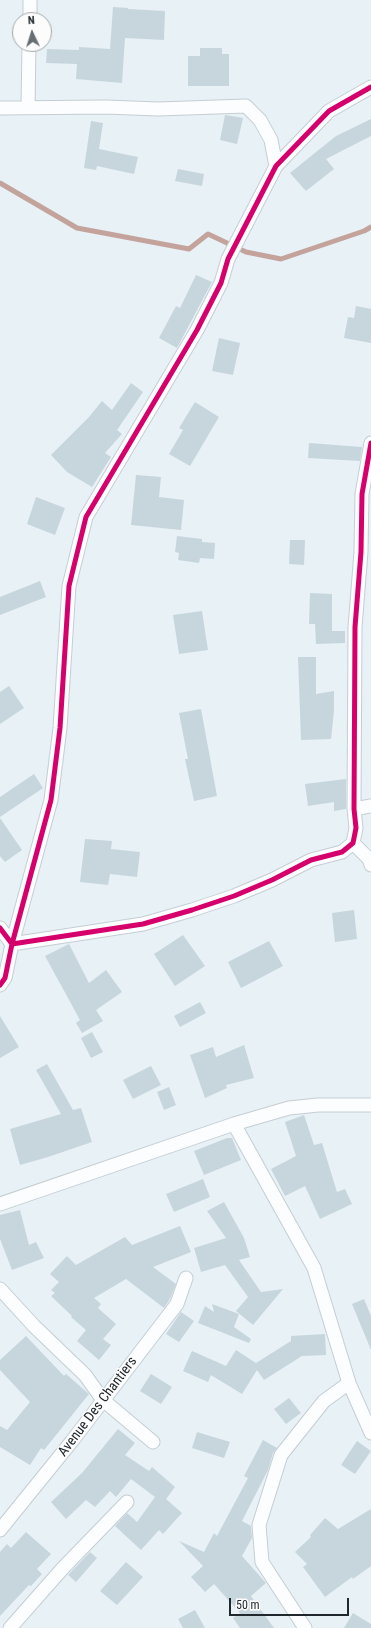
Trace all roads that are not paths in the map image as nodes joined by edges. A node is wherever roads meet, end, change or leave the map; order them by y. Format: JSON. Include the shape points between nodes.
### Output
{"nodes":[{"id":1,"x":30,"y":0,"type":"edge"},
{"id":2,"x":30,"y":12,"type":"edge"},
{"id":3,"x":29,"y":52,"type":"edge"},
{"id":4,"x":371,"y":87,"type":"edge"},
{"id":5,"x":28,"y":107,"type":"junction"},
{"id":6,"x":0,"y":108,"type":"edge"},
{"id":7,"x":276,"y":166,"type":"junction"},
{"id":8,"x":371,"y":443,"type":"edge"},
{"id":9,"x":371,"y":806,"type":"edge"},
{"id":10,"x":354,"y":810,"type":"junction"},
{"id":11,"x":352,"y":843,"type":"junction"},
{"id":12,"x":371,"y":865,"type":"edge"},
{"id":13,"x":0,"y":928,"type":"edge"},
{"id":14,"x":12,"y":944,"type":"junction"},
{"id":15,"x":0,"y":985,"type":"edge"},
{"id":16,"x":371,"y":1105,"type":"edge"},
{"id":17,"x":234,"y":1124,"type":"junction"},
{"id":18,"x":0,"y":1204,"type":"edge"},
{"id":19,"x":186,"y":1278,"type":"dead end"},
{"id":20,"x":0,"y":1289,"type":"edge"},
{"id":21,"x":349,"y":1383,"type":"junction"},
{"id":22,"x":103,"y":1400,"type":"junction"},
{"id":23,"x":371,"y":1433,"type":"edge"},
{"id":24,"x":153,"y":1442,"type":"dead end"},
{"id":25,"x":127,"y":1502,"type":"dead end"},
{"id":26,"x":0,"y":1530,"type":"edge"},
{"id":27,"x":10,"y":1628,"type":"edge"},
{"id":28,"x":304,"y":1628,"type":"edge"}],
"edges":[{"from":1,"to":2,"type":"street"},
{"from":3,"to":5,"type":"street"},
{"from":4,"to":7,"type":"street","via":[[329,111]]},
{"from":5,"to":6,"type":"street"},
{"from":5,"to":7,"type":"street","via":[[158,109],[246,106],[260,120],[271,140]]},
{"from":7,"to":14,"type":"street","via":[[228,259],[221,283],[197,330],[86,516],[69,586],[60,728],[51,800]]},
{"from":8,"to":10,"type":"street","via":[[362,494],[361,552],[355,627]]},
{"from":9,"to":10,"type":"street"},
{"from":10,"to":11,"type":"street","via":[[356,828]]},
{"from":11,"to":12,"type":"street","via":[[369,859]]},
{"from":11,"to":14,"type":"street","via":[[342,852],[312,860],[266,882],[192,910],[143,924]]},
{"from":13,"to":14,"type":"street"},
{"from":14,"to":15,"type":"street","via":[[5,978]]},
{"from":16,"to":17,"type":"street","via":[[289,1108]]},
{"from":17,"to":18,"type":"street"},
{"from":17,"to":21,"type":"street","via":[[314,1268]]},
{"from":19,"to":22,"type":"street","name":"Avenue Des Chantiers","via":[[177,1304]]},
{"from":20,"to":22,"type":"street","via":[[85,1375]]},
{"from":21,"to":23,"type":"street"},
{"from":21,"to":28,"type":"street","via":[[324,1401],[281,1455],[259,1525],[262,1562]]},
{"from":22,"to":24,"type":"street"},
{"from":22,"to":26,"type":"street","name":"Avenue Des Chantiers"},
{"from":25,"to":27,"type":"street"}]}
